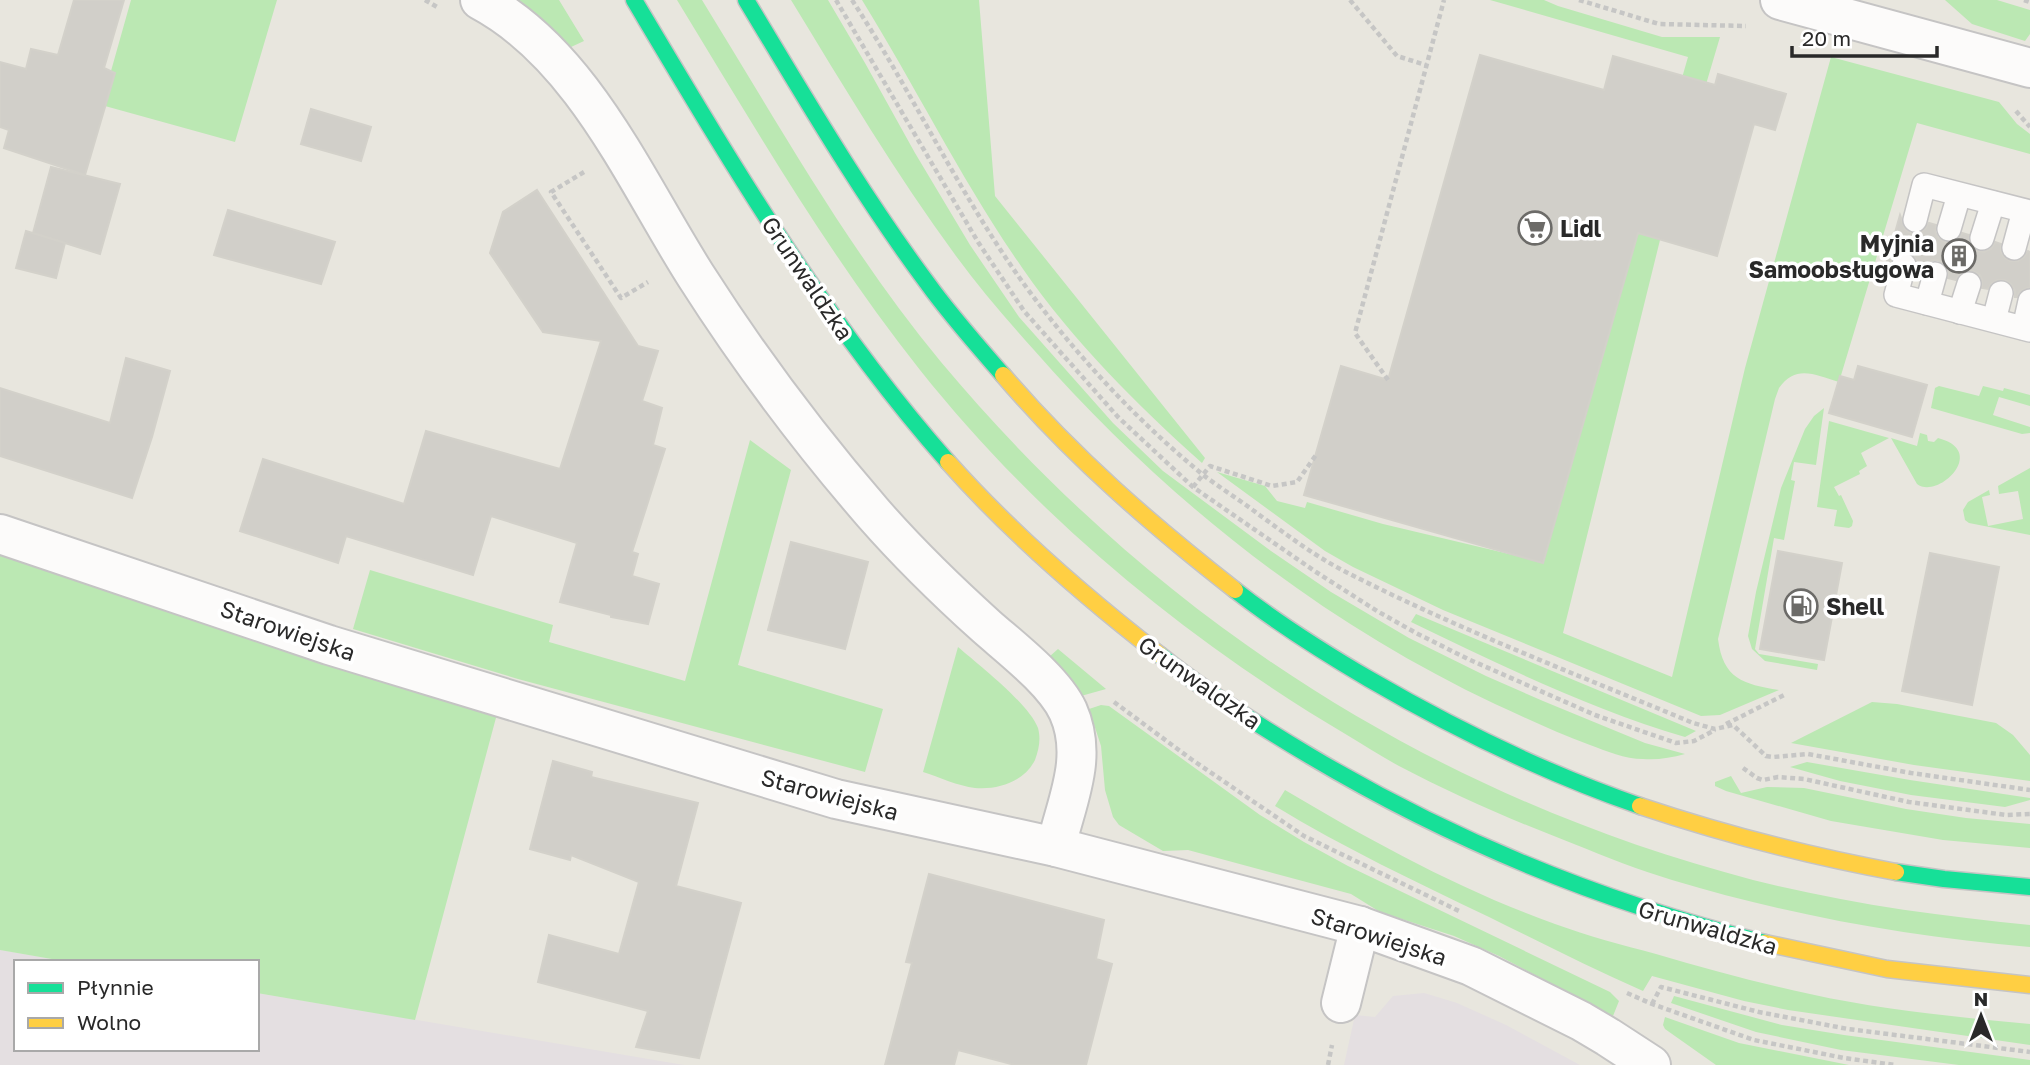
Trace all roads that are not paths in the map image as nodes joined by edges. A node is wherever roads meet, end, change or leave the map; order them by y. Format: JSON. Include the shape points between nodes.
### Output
{"nodes":[{"id":1,"x":480,"y":0,"type":"edge"},
{"id":2,"x":634,"y":0,"type":"edge"},
{"id":3,"x":746,"y":0,"type":"edge"},
{"id":4,"x":1780,"y":0,"type":"edge"},
{"id":5,"x":1894,"y":15,"type":"edge"},
{"id":6,"x":2030,"y":68,"type":"edge"},
{"id":7,"x":1959,"y":195,"type":"junction"},
{"id":8,"x":1993,"y":203,"type":"junction"},
{"id":9,"x":2027,"y":212,"type":"edge"},
{"id":10,"x":1915,"y":220,"type":"dead end"},
{"id":11,"x":1949,"y":229,"type":"dead end"},
{"id":12,"x":1982,"y":238,"type":"dead end"},
{"id":13,"x":2014,"y":248,"type":"dead end"},
{"id":14,"x":1904,"y":265,"type":"dead end"},
{"id":15,"x":1935,"y":274,"type":"dead end"},
{"id":16,"x":1969,"y":284,"type":"dead end"},
{"id":17,"x":2001,"y":293,"type":"dead end"},
{"id":18,"x":2030,"y":301,"type":"edge"},
{"id":19,"x":1927,"y":303,"type":"junction"},
{"id":20,"x":1960,"y":312,"type":"junction"},
{"id":21,"x":1994,"y":320,"type":"junction"},
{"id":22,"x":2027,"y":329,"type":"edge"},
{"id":23,"x":0,"y":534,"type":"edge"},
{"id":24,"x":1056,"y":847,"type":"junction"},
{"id":25,"x":2030,"y":887,"type":"edge"},
{"id":26,"x":1360,"y":926,"type":"junction"},
{"id":27,"x":2030,"y":985,"type":"edge"},
{"id":28,"x":1341,"y":1003,"type":"dead end"},
{"id":29,"x":1651,"y":1065,"type":"edge"}],
"edges":[{"from":1,"to":24,"type":"street","via":[[549,53],[594,107],[760,372],[834,468],[945,588],[1058,694],[1069,713],[1077,767]]},
{"from":2,"to":27,"type":"main road","name":"Grunwaldzka","via":[[806,279],[863,359],[978,494],[1055,570],[1166,661],[1314,758],[1405,810],[1556,879],[1720,932],[1829,958]]},
{"from":3,"to":25,"type":"main road","via":[[905,253],[1004,380],[1103,482],[1189,556],[1277,621],[1461,729],[1631,803],[1814,855],[1918,875]]},
{"from":4,"to":5,"type":"street"},
{"from":5,"to":6,"type":"street"},
{"from":7,"to":8,"type":"lane"},
{"from":7,"to":10,"type":"lane","via":[[1924,185]]},
{"from":7,"to":11,"type":"lane"},
{"from":8,"to":9,"type":"lane"},
{"from":8,"to":12,"type":"lane"},
{"from":9,"to":13,"type":"lane"},
{"from":14,"to":19,"type":"lane","via":[[1896,295]]},
{"from":15,"to":19,"type":"lane"},
{"from":16,"to":20,"type":"lane"},
{"from":17,"to":21,"type":"lane"},
{"from":18,"to":22,"type":"lane"},
{"from":19,"to":20,"type":"lane"},
{"from":20,"to":21,"type":"lane"},
{"from":21,"to":22,"type":"lane"},
{"from":23,"to":24,"type":"street","name":"Starowiejska","via":[[329,645],[836,799]]},
{"from":24,"to":26,"type":"street","name":"Starowiejska"},
{"from":26,"to":28,"type":"street"},
{"from":26,"to":29,"type":"street","name":"Starowiejska","via":[[1471,966],[1581,1021]]}]}
